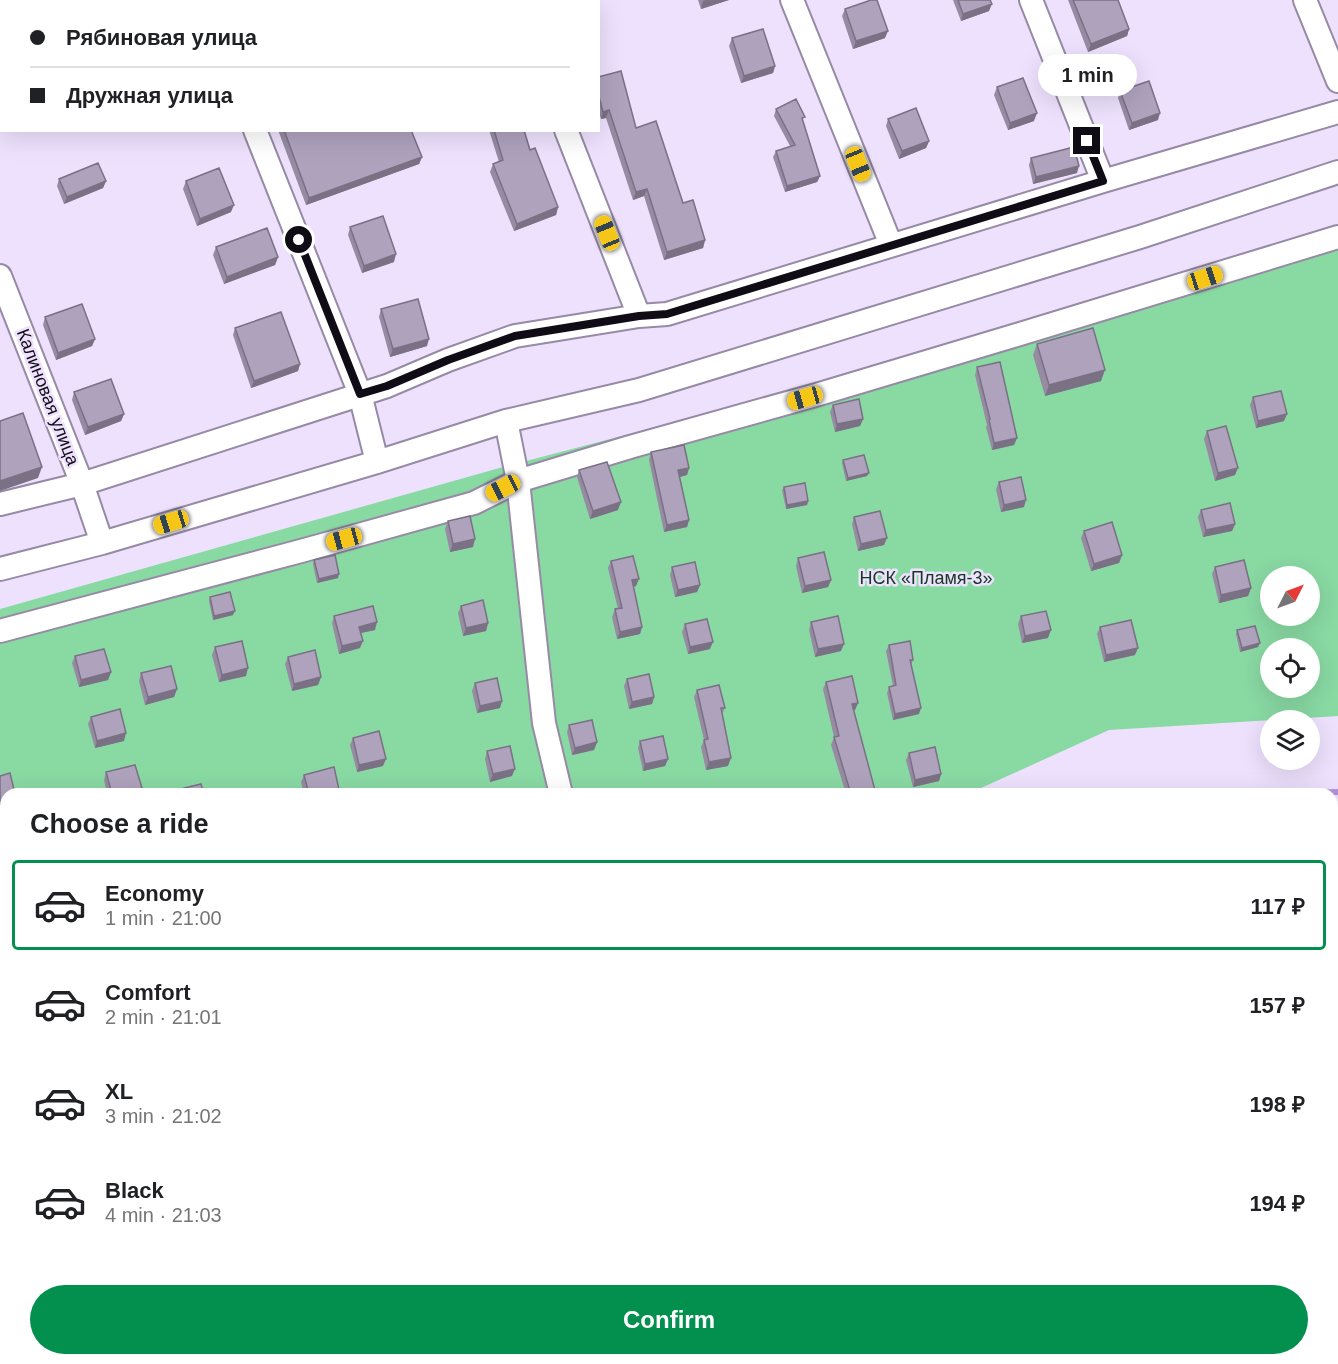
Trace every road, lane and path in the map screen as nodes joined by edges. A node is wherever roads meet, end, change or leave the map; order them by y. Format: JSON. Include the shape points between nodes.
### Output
{"nodes":[{"id":1,"x":792,"y":0,"type":"edge"},
{"id":2,"x":1031,"y":0,"type":"edge"},
{"id":3,"x":1305,"y":0,"type":"edge"},
{"id":4,"x":1338,"y":81,"type":"edge"},
{"id":5,"x":1338,"y":112,"type":"edge"},
{"id":6,"x":256,"y":132,"type":"edge"},
{"id":7,"x":567,"y":132,"type":"edge"},
{"id":8,"x":1338,"y":172,"type":"edge"},
{"id":9,"x":1103,"y":181,"type":"junction"},
{"id":10,"x":1338,"y":237,"type":"edge"},
{"id":11,"x":891,"y":245,"type":"junction"},
{"id":12,"x":0,"y":276,"type":"edge"},
{"id":13,"x":639,"y":316,"type":"junction"},
{"id":14,"x":360,"y":394,"type":"junction"},
{"id":15,"x":506,"y":421,"type":"junction"},
{"id":16,"x":377,"y":462,"type":"junction"},
{"id":17,"x":518,"y":481,"type":"junction"},
{"id":18,"x":82,"y":484,"type":"junction"},
{"id":19,"x":0,"y":504,"type":"edge"},
{"id":20,"x":102,"y":543,"type":"junction"},
{"id":21,"x":0,"y":569,"type":"edge"},
{"id":22,"x":0,"y":631,"type":"edge"},
{"id":23,"x":560,"y":788,"type":"edge"}],
"edges":[{"from":1,"to":11,"type":"street"},
{"from":2,"to":9,"type":"street"},
{"from":3,"to":4,"type":"street"},
{"from":5,"to":9,"type":"street"},
{"from":6,"to":14,"type":"street"},
{"from":7,"to":13,"type":"street"},
{"from":8,"to":15,"type":"street","via":[[1140,237],[639,390]]},
{"from":9,"to":11,"type":"street"},
{"from":10,"to":17,"type":"street"},
{"from":11,"to":13,"type":"street","via":[[667,314]]},
{"from":12,"to":18,"type":"street","name":"Калиновая улица"},
{"from":13,"to":14,"type":"street","via":[[515,336]]},
{"from":14,"to":16,"type":"street"},
{"from":14,"to":18,"type":"street"},
{"from":15,"to":16,"type":"street"},
{"from":15,"to":17,"type":"street"},
{"from":16,"to":20,"type":"street"},
{"from":17,"to":22,"type":"street","via":[[474,503]]},
{"from":17,"to":23,"type":"street","via":[[544,723]]},
{"from":18,"to":19,"type":"street"},
{"from":18,"to":20,"type":"street","name":"Калиновая улица"},
{"from":20,"to":21,"type":"street"}]}
